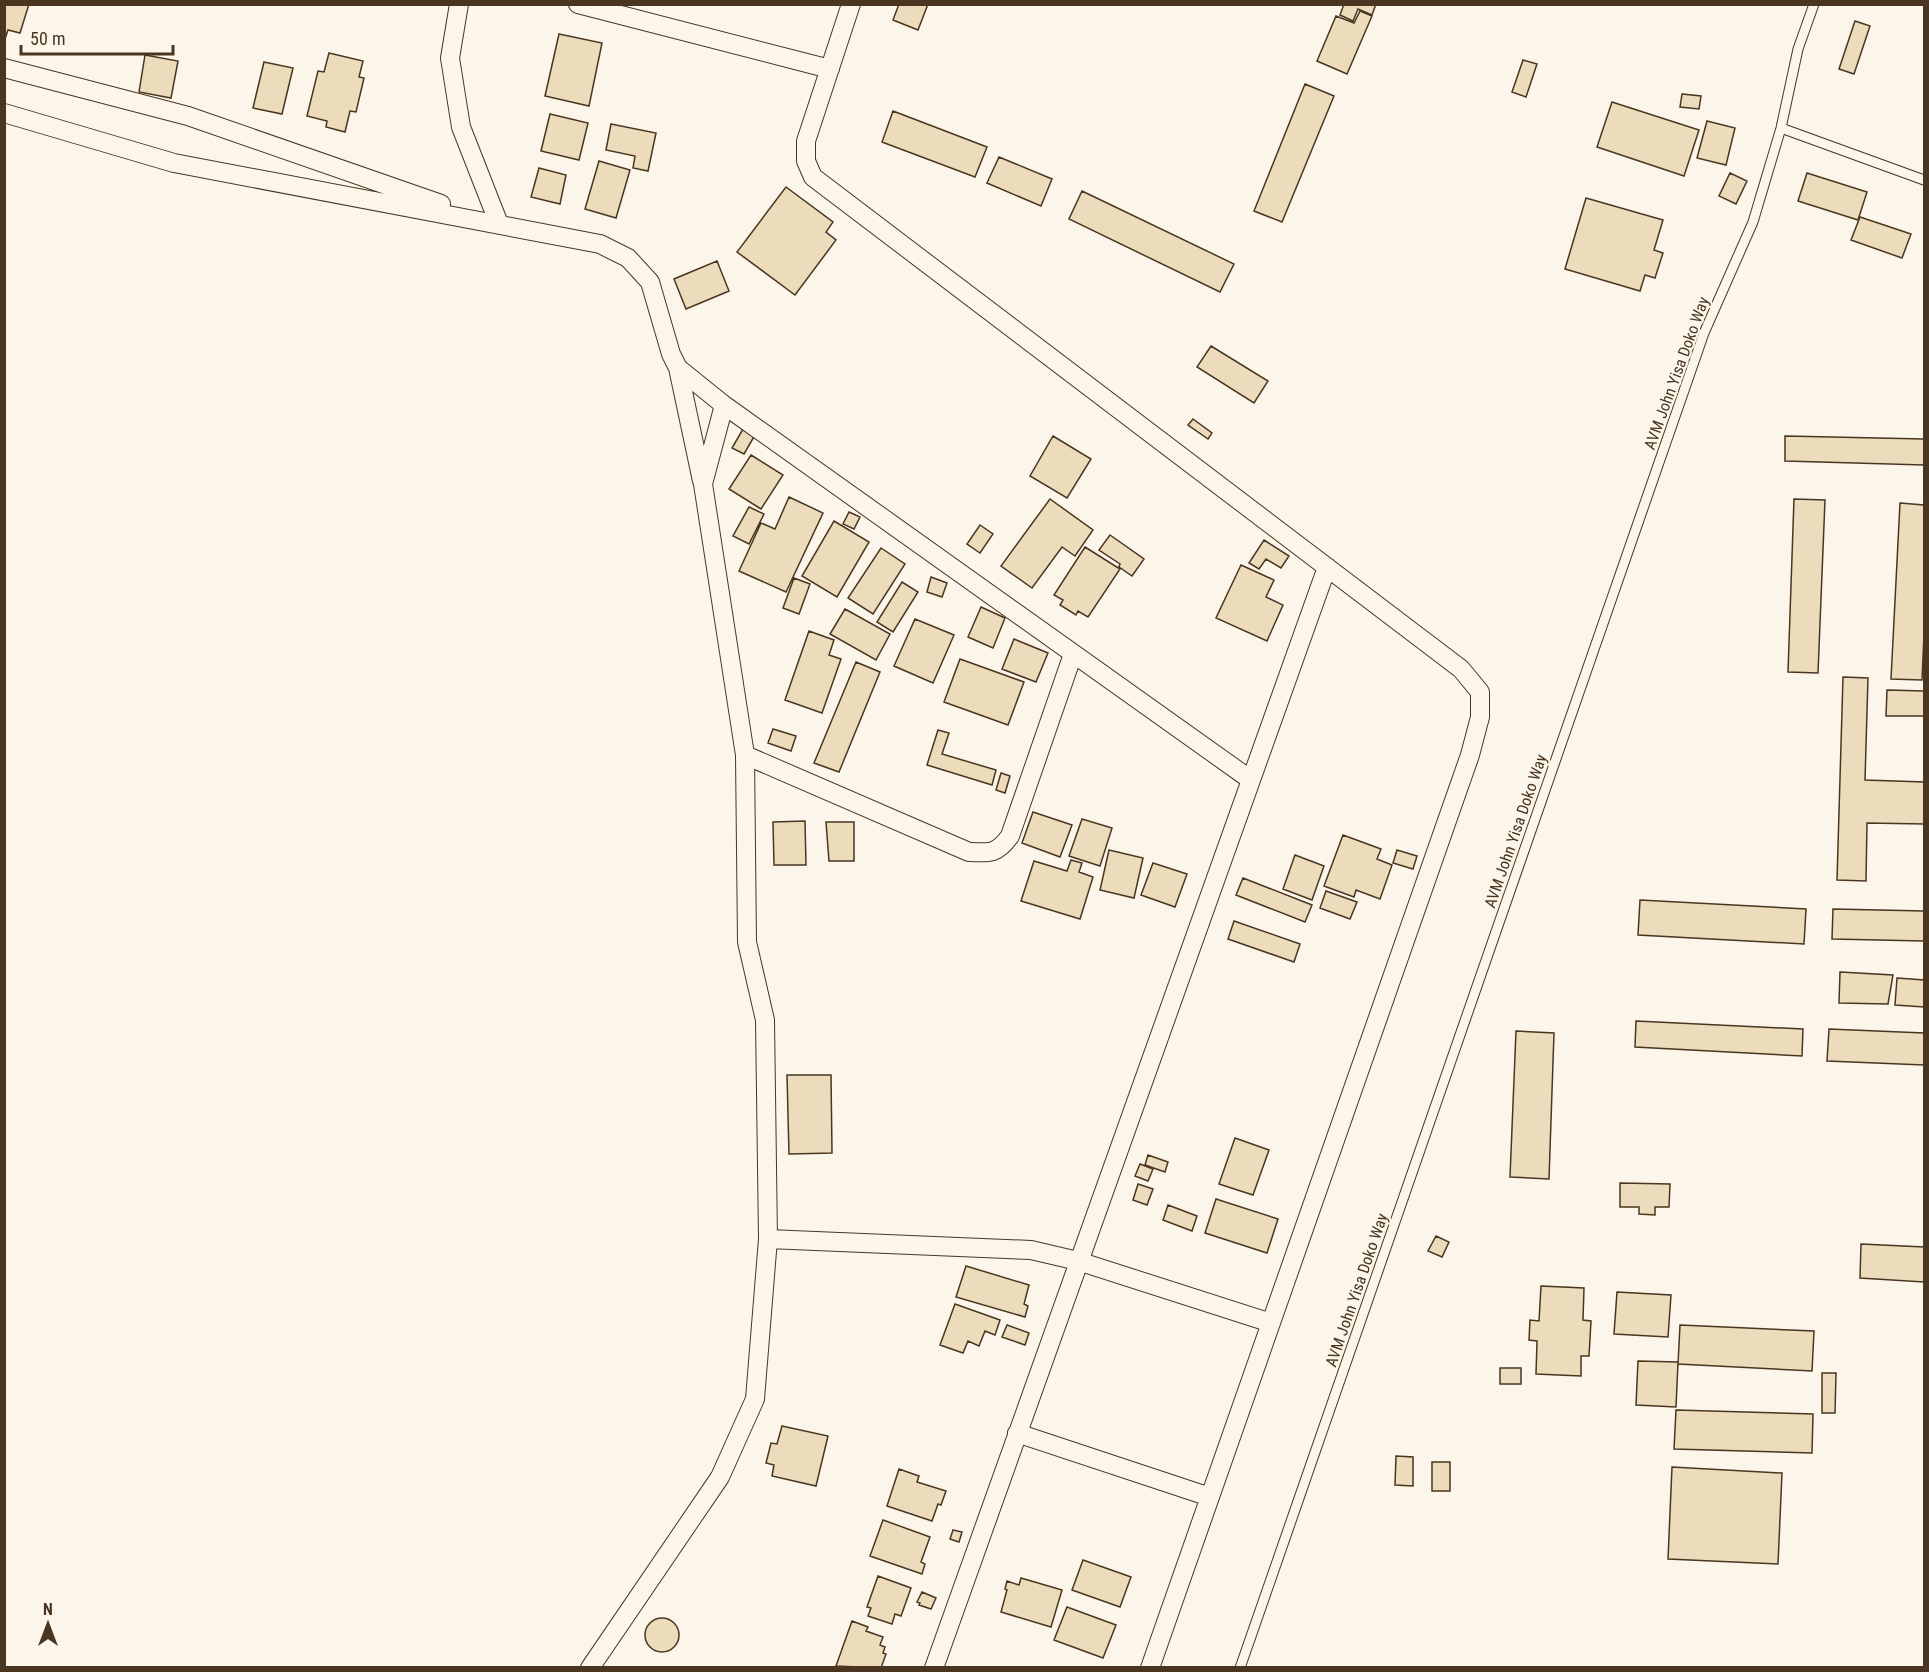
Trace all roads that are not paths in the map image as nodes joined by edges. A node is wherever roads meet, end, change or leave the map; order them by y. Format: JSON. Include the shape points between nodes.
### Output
{"nodes":[{"id":1,"x":459,"y":4,"type":"edge"},
{"id":2,"x":578,"y":4,"type":"edge"},
{"id":3,"x":851,"y":4,"type":"edge"},
{"id":4,"x":1814,"y":4,"type":"edge"},
{"id":5,"x":4,"y":68,"type":"edge"},
{"id":6,"x":830,"y":69,"type":"junction"},
{"id":7,"x":4,"y":113,"type":"edge"},
{"id":8,"x":1781,"y":128,"type":"junction"},
{"id":9,"x":1924,"y":180,"type":"edge"},
{"id":10,"x":499,"y":224,"type":"junction"},
{"id":11,"x":678,"y":368,"type":"junction"},
{"id":12,"x":724,"y":405,"type":"junction"},
{"id":13,"x":703,"y":484,"type":"junction"},
{"id":14,"x":1327,"y":567,"type":"junction"},
{"id":15,"x":1073,"y":654,"type":"junction"},
{"id":16,"x":745,"y":755,"type":"junction"},
{"id":17,"x":1251,"y":780,"type":"junction"},
{"id":18,"x":768,"y":1239,"type":"junction"},
{"id":19,"x":1078,"y":1261,"type":"junction"},
{"id":20,"x":1271,"y":1323,"type":"junction"},
{"id":21,"x":1017,"y":1433,"type":"junction"},
{"id":22,"x":1210,"y":1497,"type":"junction"},
{"id":23,"x":590,"y":1668,"type":"edge"},
{"id":24,"x":934,"y":1668,"type":"edge"},
{"id":25,"x":1150,"y":1668,"type":"edge"},
{"id":26,"x":1240,"y":1668,"type":"edge"}],
"edges":[{"from":1,"to":10,"type":"street","via":[[450,58],[461,127]]},
{"from":2,"to":6,"type":"street"},
{"from":3,"to":6,"type":"street"},
{"from":4,"to":8,"type":"lane","name":"AVM John Yisa Doko Way","via":[[1798,49]]},
{"from":5,"to":10,"type":"street","via":[[188,116]]},
{"from":6,"to":14,"type":"street","via":[[806,141],[806,161],[813,177]]},
{"from":7,"to":10,"type":"street","via":[[174,163]]},
{"from":8,"to":9,"type":"lane"},
{"from":8,"to":26,"type":"lane","name":"AVM John Yisa Doko Way","via":[[1753,222],[1704,333]]},
{"from":10,"to":11,"type":"street","via":[[600,244],[628,258],[650,282]]},
{"from":11,"to":12,"type":"street"},
{"from":11,"to":13,"type":"street"},
{"from":12,"to":13,"type":"street"},
{"from":12,"to":15,"type":"street"},
{"from":13,"to":16,"type":"street"},
{"from":14,"to":17,"type":"street"},
{"from":14,"to":20,"type":"street","via":[[1461,669],[1480,692],[1480,717]]},
{"from":15,"to":16,"type":"street","via":[[1010,836],[1002,848],[990,853],[969,852]]},
{"from":15,"to":17,"type":"street"},
{"from":16,"to":18,"type":"street","via":[[747,942],[765,1020]]},
{"from":17,"to":19,"type":"street"},
{"from":18,"to":19,"type":"street","via":[[1031,1250]]},
{"from":18,"to":23,"type":"street","via":[[755,1398],[720,1477]]},
{"from":19,"to":20,"type":"street"},
{"from":19,"to":21,"type":"street"},
{"from":20,"to":22,"type":"street"},
{"from":21,"to":22,"type":"street"},
{"from":21,"to":24,"type":"street"},
{"from":22,"to":25,"type":"street"}]}
